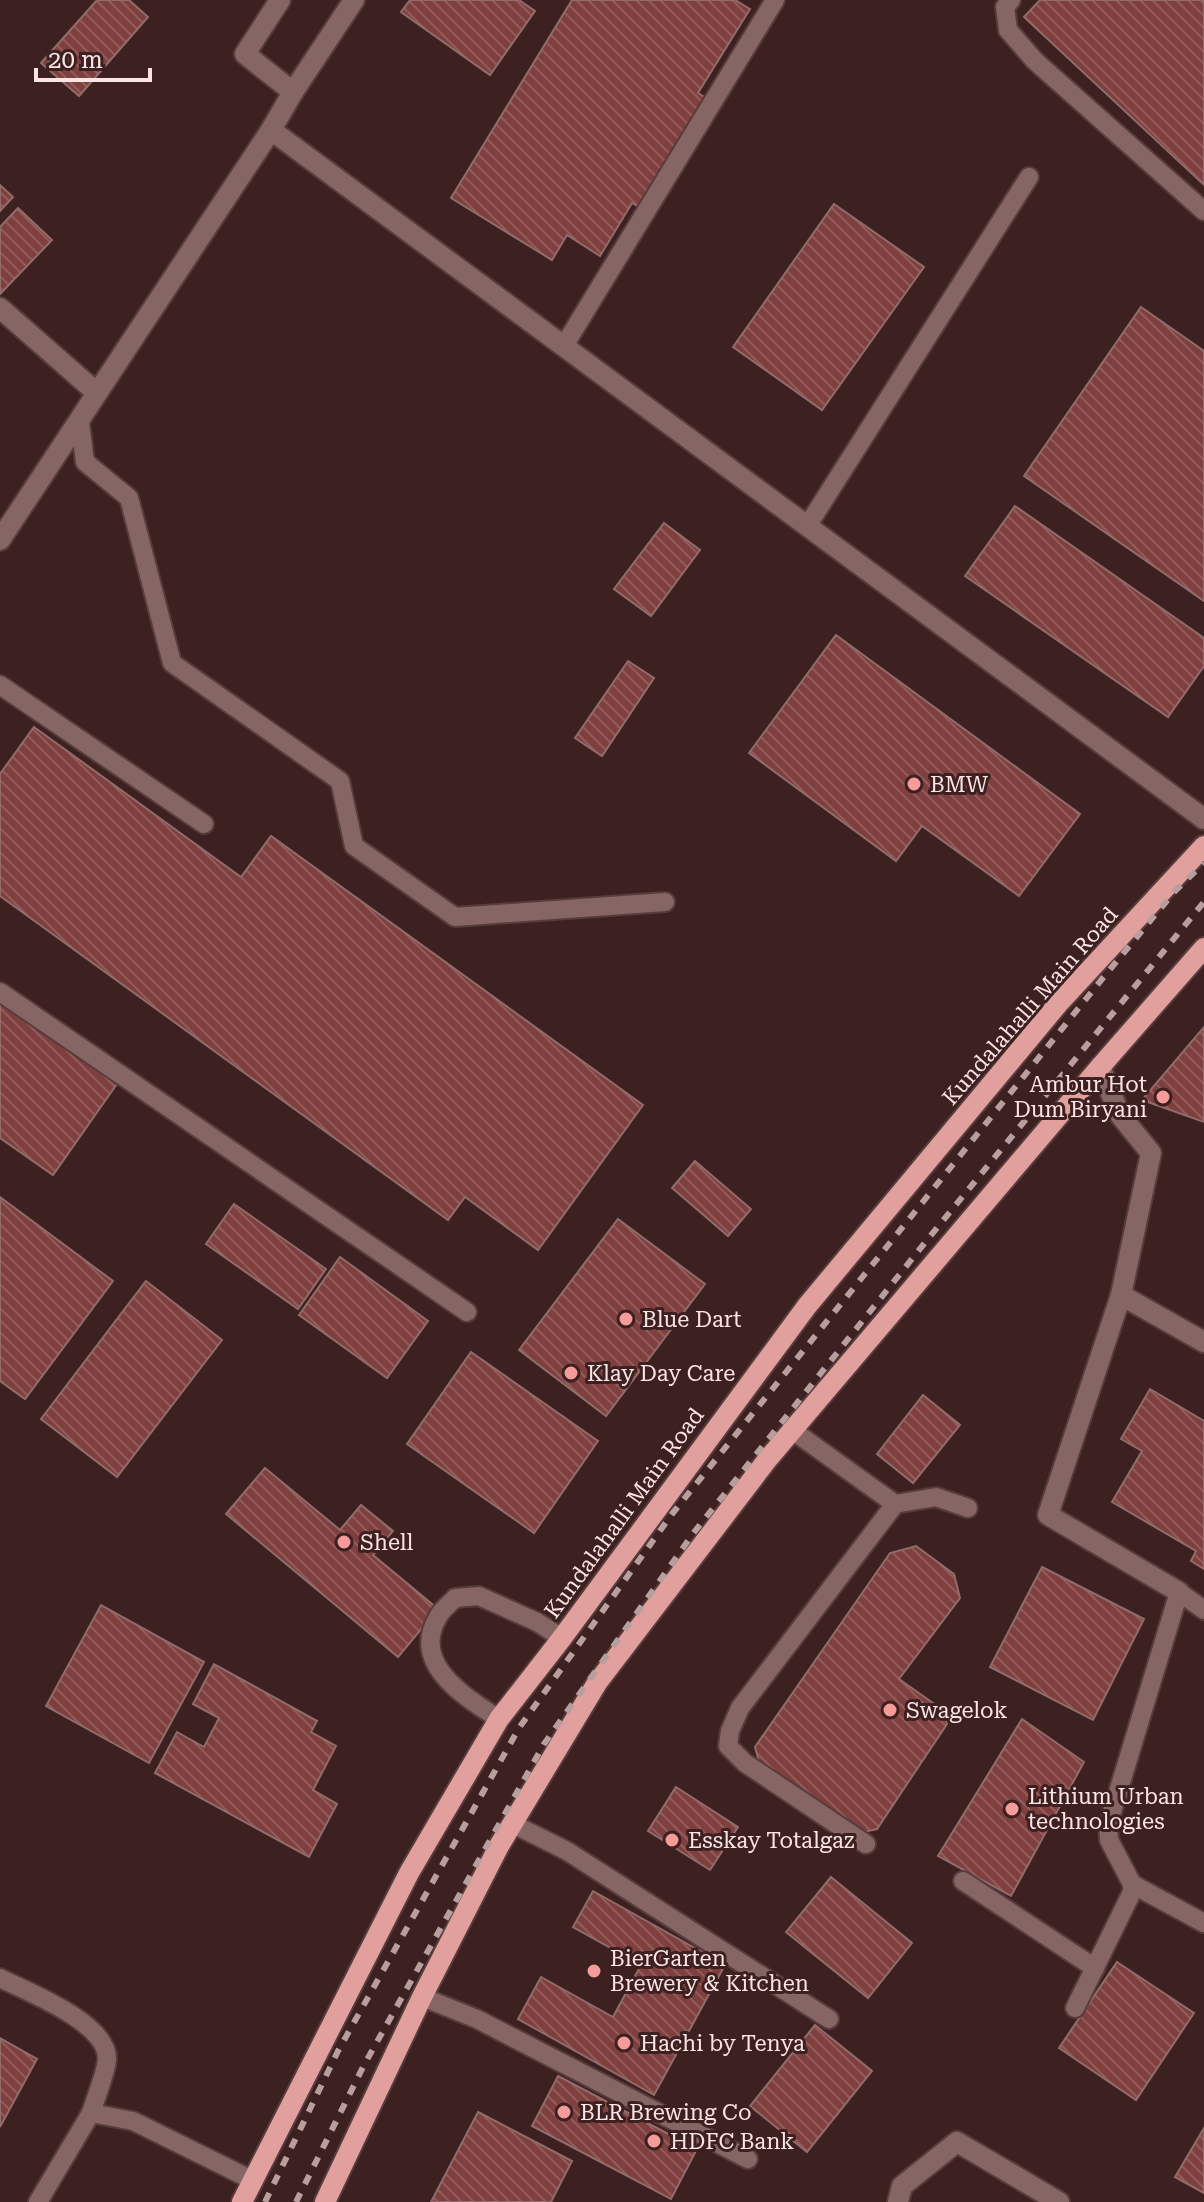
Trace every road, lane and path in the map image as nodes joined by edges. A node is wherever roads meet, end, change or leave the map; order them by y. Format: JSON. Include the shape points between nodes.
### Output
{"nodes":[{"id":1,"x":280,"y":0,"type":"edge"},
{"id":2,"x":354,"y":0,"type":"edge"},
{"id":3,"x":775,"y":0,"type":"edge"},
{"id":4,"x":1011,"y":0,"type":"edge"},
{"id":5,"x":293,"y":92,"type":"junction"},
{"id":6,"x":271,"y":130,"type":"junction"},
{"id":7,"x":1029,"y":177,"type":"dead end"},
{"id":8,"x":1204,"y":211,"type":"edge"},
{"id":9,"x":0,"y":308,"type":"edge"},
{"id":10,"x":564,"y":346,"type":"junction"},
{"id":11,"x":97,"y":393,"type":"junction"},
{"id":12,"x":80,"y":423,"type":"junction"},
{"id":13,"x":808,"y":525,"type":"junction"},
{"id":14,"x":0,"y":540,"type":"edge"},
{"id":15,"x":0,"y":685,"type":"edge"},
{"id":16,"x":1204,"y":819,"type":"edge"},
{"id":17,"x":204,"y":824,"type":"dead end"},
{"id":18,"x":1204,"y":846,"type":"edge"},
{"id":19,"x":665,"y":902,"type":"dead end"},
{"id":20,"x":1204,"y":948,"type":"edge"},
{"id":21,"x":0,"y":992,"type":"edge"},
{"id":22,"x":1100,"y":1067,"type":"junction"},
{"id":23,"x":1121,"y":1295,"type":"junction"},
{"id":24,"x":467,"y":1312,"type":"dead end"},
{"id":25,"x":1204,"y":1342,"type":"edge"},
{"id":26,"x":792,"y":1430,"type":"junction"},
{"id":27,"x":895,"y":1504,"type":"junction"},
{"id":28,"x":968,"y":1508,"type":"dead end"},
{"id":29,"x":1179,"y":1592,"type":"junction"},
{"id":30,"x":1204,"y":1610,"type":"edge"},
{"id":31,"x":562,"y":1638,"type":"junction"},
{"id":32,"x":499,"y":1719,"type":"junction"},
{"id":33,"x":513,"y":1824,"type":"junction"},
{"id":34,"x":866,"y":1844,"type":"dead end"},
{"id":35,"x":963,"y":1881,"type":"dead end"},
{"id":36,"x":1132,"y":1884,"type":"junction"},
{"id":37,"x":1204,"y":1923,"type":"edge"},
{"id":38,"x":1095,"y":1968,"type":"junction"},
{"id":39,"x":0,"y":1978,"type":"edge"},
{"id":40,"x":422,"y":1997,"type":"junction"},
{"id":41,"x":1075,"y":2008,"type":"dead end"},
{"id":42,"x":829,"y":2019,"type":"dead end"},
{"id":43,"x":91,"y":2113,"type":"junction"},
{"id":44,"x":748,"y":2159,"type":"dead end"},
{"id":45,"x":252,"y":2180,"type":"junction"},
{"id":46,"x":38,"y":2202,"type":"edge"},
{"id":47,"x":242,"y":2202,"type":"edge"},
{"id":48,"x":325,"y":2202,"type":"edge"},
{"id":49,"x":898,"y":2202,"type":"edge"},
{"id":50,"x":1059,"y":2202,"type":"edge"}],
"edges":[{"from":1,"to":5,"type":"street","via":[[245,54]]},
{"from":2,"to":5,"type":"street"},
{"from":3,"to":10,"type":"lane"},
{"from":4,"to":8,"type":"lane","via":[[1005,7],[1008,30],[1035,61]]},
{"from":5,"to":6,"type":"street"},
{"from":6,"to":10,"type":"street"},
{"from":6,"to":11,"type":"street"},
{"from":7,"to":13,"type":"lane"},
{"from":9,"to":11,"type":"street"},
{"from":10,"to":13,"type":"street"},
{"from":11,"to":12,"type":"street"},
{"from":12,"to":14,"type":"street"},
{"from":12,"to":19,"type":"lane","via":[[85,462],[129,498],[172,663],[340,781],[354,846],[455,917]]},
{"from":13,"to":16,"type":"street"},
{"from":15,"to":17,"type":"lane"},
{"from":18,"to":31,"type":"main road","name":"Kundalahalli Main Road","via":[[1058,1004],[807,1306]]},
{"from":20,"to":22,"type":"main road"},
{"from":21,"to":24,"type":"lane"},
{"from":22,"to":23,"type":"street","via":[[1120,1115],[1151,1153]]},
{"from":22,"to":26,"type":"main road"},
{"from":23,"to":25,"type":"street"},
{"from":23,"to":29,"type":"street","via":[[1048,1515]]},
{"from":26,"to":27,"type":"lane"},
{"from":26,"to":33,"type":"main road","via":[[597,1683]]},
{"from":27,"to":28,"type":"lane","via":[[936,1497]]},
{"from":27,"to":34,"type":"lane","via":[[740,1708],[728,1746],[745,1763]]},
{"from":29,"to":30,"type":"lane"},
{"from":29,"to":36,"type":"lane","via":[[1108,1825],[1109,1840]]},
{"from":31,"to":32,"type":"main road","name":"Kundalahalli Main Road"},
{"from":31,"to":32,"type":"lane","via":[[479,1596],[455,1598],[437,1617],[429,1646],[439,1673]]},
{"from":32,"to":45,"type":"main road","name":"Kundalahalli Main Road","via":[[409,1873]]},
{"from":33,"to":40,"type":"main road"},
{"from":33,"to":42,"type":"lane","via":[[567,1851]]},
{"from":35,"to":38,"type":"lane"},
{"from":36,"to":37,"type":"lane"},
{"from":36,"to":38,"type":"lane"},
{"from":38,"to":41,"type":"lane"},
{"from":39,"to":43,"type":"lane","via":[[73,2015],[100,2041],[107,2058]]},
{"from":40,"to":44,"type":"lane","via":[[477,2019]]},
{"from":40,"to":48,"type":"main road"},
{"from":43,"to":45,"type":"lane","via":[[133,2121]]},
{"from":43,"to":46,"type":"lane"},
{"from":45,"to":47,"type":"main road","name":"Kundalahalli Main Road"},
{"from":49,"to":50,"type":"street","via":[[902,2186],[957,2142]]}]}
